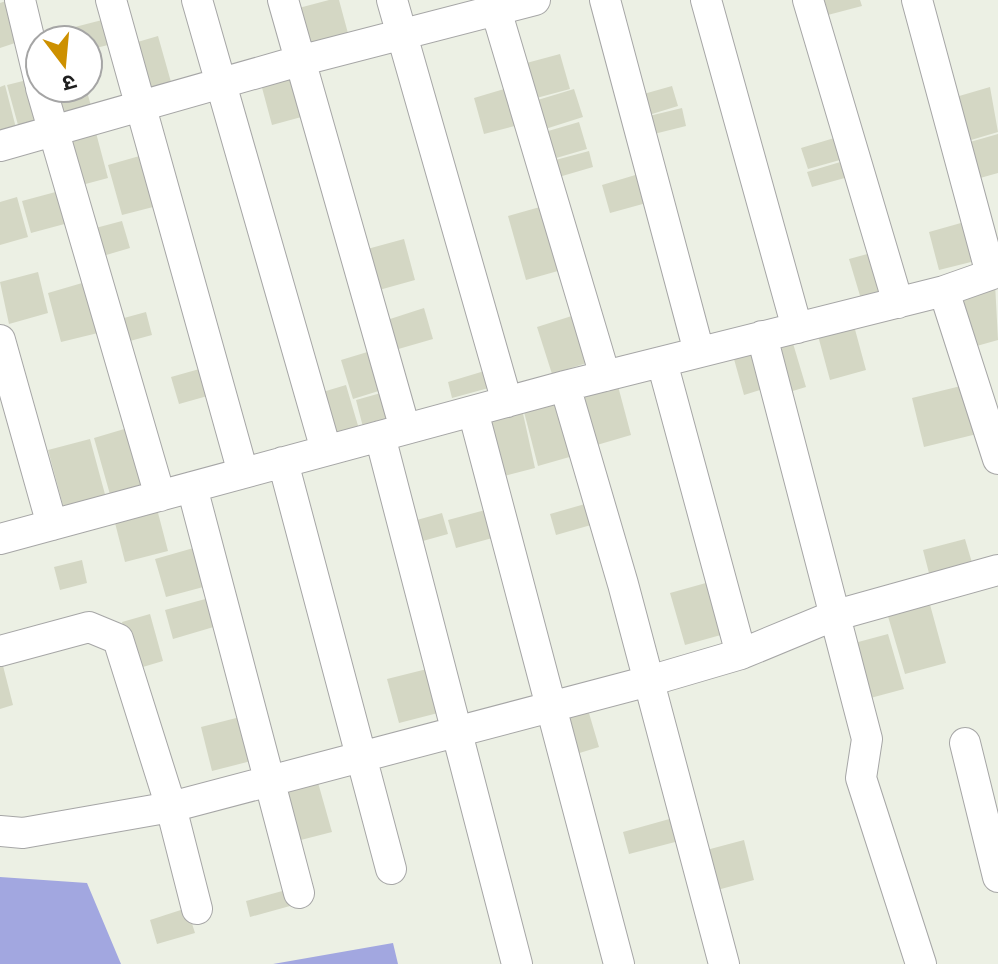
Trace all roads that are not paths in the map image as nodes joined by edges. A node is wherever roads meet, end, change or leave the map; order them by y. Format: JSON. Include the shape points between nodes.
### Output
{"nodes":[{"id":1,"x":20,"y":0,"type":"edge"},
{"id":2,"x":111,"y":0,"type":"edge"},
{"id":3,"x":197,"y":0,"type":"edge"},
{"id":4,"x":283,"y":0,"type":"edge"},
{"id":5,"x":392,"y":0,"type":"edge"},
{"id":6,"x":535,"y":0,"type":"edge"},
{"id":7,"x":605,"y":0,"type":"edge"},
{"id":8,"x":706,"y":0,"type":"edge"},
{"id":9,"x":808,"y":0,"type":"edge"},
{"id":10,"x":917,"y":0,"type":"edge"},
{"id":11,"x":495,"y":5,"type":"edge"},
{"id":12,"x":26,"y":24,"type":"edge"},
{"id":13,"x":402,"y":34,"type":"junction"},
{"id":14,"x":299,"y":61,"type":"junction"},
{"id":15,"x":220,"y":87,"type":"junction"},
{"id":16,"x":46,"y":104,"type":"edge"},
{"id":17,"x":138,"y":106,"type":"junction"},
{"id":18,"x":52,"y":131,"type":"junction"},
{"id":19,"x":0,"y":146,"type":"edge"},
{"id":20,"x":994,"y":273,"type":"edge"},
{"id":21,"x":944,"y":291,"type":"junction"},
{"id":22,"x":898,"y":303,"type":"junction"},
{"id":23,"x":797,"y":328,"type":"junction"},
{"id":24,"x":762,"y":336,"type":"junction"},
{"id":25,"x":1,"y":345,"type":"edge"},
{"id":26,"x":699,"y":352,"type":"junction"},
{"id":27,"x":662,"y":362,"type":"junction"},
{"id":28,"x":605,"y":376,"type":"junction"},
{"id":29,"x":565,"y":386,"type":"junction"},
{"id":30,"x":507,"y":402,"type":"junction"},
{"id":31,"x":473,"y":411,"type":"junction"},
{"id":32,"x":393,"y":432,"type":"junction"},
{"id":33,"x":326,"y":450,"type":"junction"},
{"id":34,"x":998,"y":459,"type":"edge"},
{"id":35,"x":283,"y":462,"type":"junction"},
{"id":36,"x":243,"y":473,"type":"junction"},
{"id":37,"x":192,"y":487,"type":"junction"},
{"id":38,"x":160,"y":496,"type":"junction"},
{"id":39,"x":52,"y":525,"type":"junction"},
{"id":40,"x":0,"y":539,"type":"edge"},
{"id":41,"x":998,"y":570,"type":"edge"},
{"id":42,"x":833,"y":616,"type":"junction"},
{"id":43,"x":0,"y":651,"type":"edge"},
{"id":44,"x":741,"y":654,"type":"junction"},
{"id":45,"x":649,"y":681,"type":"junction"},
{"id":46,"x":548,"y":708,"type":"junction"},
{"id":47,"x":455,"y":732,"type":"junction"},
{"id":48,"x":965,"y":743,"type":"dead end"},
{"id":49,"x":360,"y":757,"type":"junction"},
{"id":50,"x":268,"y":781,"type":"junction"},
{"id":51,"x":171,"y":807,"type":"junction"},
{"id":52,"x":0,"y":831,"type":"edge"},
{"id":53,"x":391,"y":869,"type":"dead end"},
{"id":54,"x":998,"y":877,"type":"edge"},
{"id":55,"x":299,"y":893,"type":"dead end"},
{"id":56,"x":197,"y":909,"type":"dead end"},
{"id":57,"x":517,"y":964,"type":"edge"},
{"id":58,"x":619,"y":964,"type":"edge"},
{"id":59,"x":724,"y":964,"type":"edge"},
{"id":60,"x":921,"y":964,"type":"edge"}],
"edges":[{"from":1,"to":12,"type":"street"},
{"from":2,"to":17,"type":"street"},
{"from":3,"to":15,"type":"street"},
{"from":4,"to":14,"type":"street"},
{"from":5,"to":13,"type":"street"},
{"from":6,"to":11,"type":"street"},
{"from":7,"to":26,"type":"street"},
{"from":8,"to":23,"type":"street"},
{"from":9,"to":22,"type":"street"},
{"from":10,"to":20,"type":"street"},
{"from":11,"to":13,"type":"street"},
{"from":11,"to":28,"type":"street"},
{"from":13,"to":14,"type":"street"},
{"from":13,"to":30,"type":"street"},
{"from":14,"to":15,"type":"street"},
{"from":14,"to":32,"type":"street"},
{"from":15,"to":17,"type":"street"},
{"from":15,"to":33,"type":"street"},
{"from":16,"to":18,"type":"street"},
{"from":17,"to":18,"type":"street"},
{"from":17,"to":36,"type":"street"},
{"from":18,"to":19,"type":"street"},
{"from":18,"to":38,"type":"street"},
{"from":20,"to":21,"type":"street"},
{"from":21,"to":22,"type":"street"},
{"from":21,"to":34,"type":"street"},
{"from":22,"to":23,"type":"street"},
{"from":23,"to":24,"type":"street"},
{"from":24,"to":26,"type":"street"},
{"from":24,"to":42,"type":"street"},
{"from":25,"to":39,"type":"street"},
{"from":26,"to":27,"type":"street"},
{"from":27,"to":28,"type":"street"},
{"from":27,"to":44,"type":"street"},
{"from":28,"to":29,"type":"street"},
{"from":29,"to":30,"type":"street"},
{"from":29,"to":45,"type":"street"},
{"from":30,"to":31,"type":"street"},
{"from":31,"to":32,"type":"street"},
{"from":31,"to":46,"type":"street"},
{"from":32,"to":33,"type":"street"},
{"from":32,"to":47,"type":"street"},
{"from":33,"to":35,"type":"street"},
{"from":35,"to":36,"type":"street"},
{"from":35,"to":49,"type":"street"},
{"from":36,"to":37,"type":"street"},
{"from":37,"to":38,"type":"street"},
{"from":37,"to":50,"type":"street"},
{"from":38,"to":39,"type":"street"},
{"from":39,"to":40,"type":"street"},
{"from":41,"to":42,"type":"street"},
{"from":42,"to":44,"type":"street"},
{"from":42,"to":60,"type":"street","via":[[867,739],[861,778]]},
{"from":43,"to":51,"type":"street","via":[[89,627],[118,639]]},
{"from":44,"to":45,"type":"street"},
{"from":45,"to":46,"type":"street"},
{"from":45,"to":59,"type":"street"},
{"from":46,"to":47,"type":"street"},
{"from":46,"to":58,"type":"street"},
{"from":47,"to":49,"type":"street"},
{"from":47,"to":57,"type":"street"},
{"from":48,"to":54,"type":"street"},
{"from":49,"to":50,"type":"street"},
{"from":49,"to":53,"type":"street"},
{"from":50,"to":51,"type":"street"},
{"from":50,"to":55,"type":"street"},
{"from":51,"to":52,"type":"street","via":[[23,833]]},
{"from":51,"to":56,"type":"street"}]}
